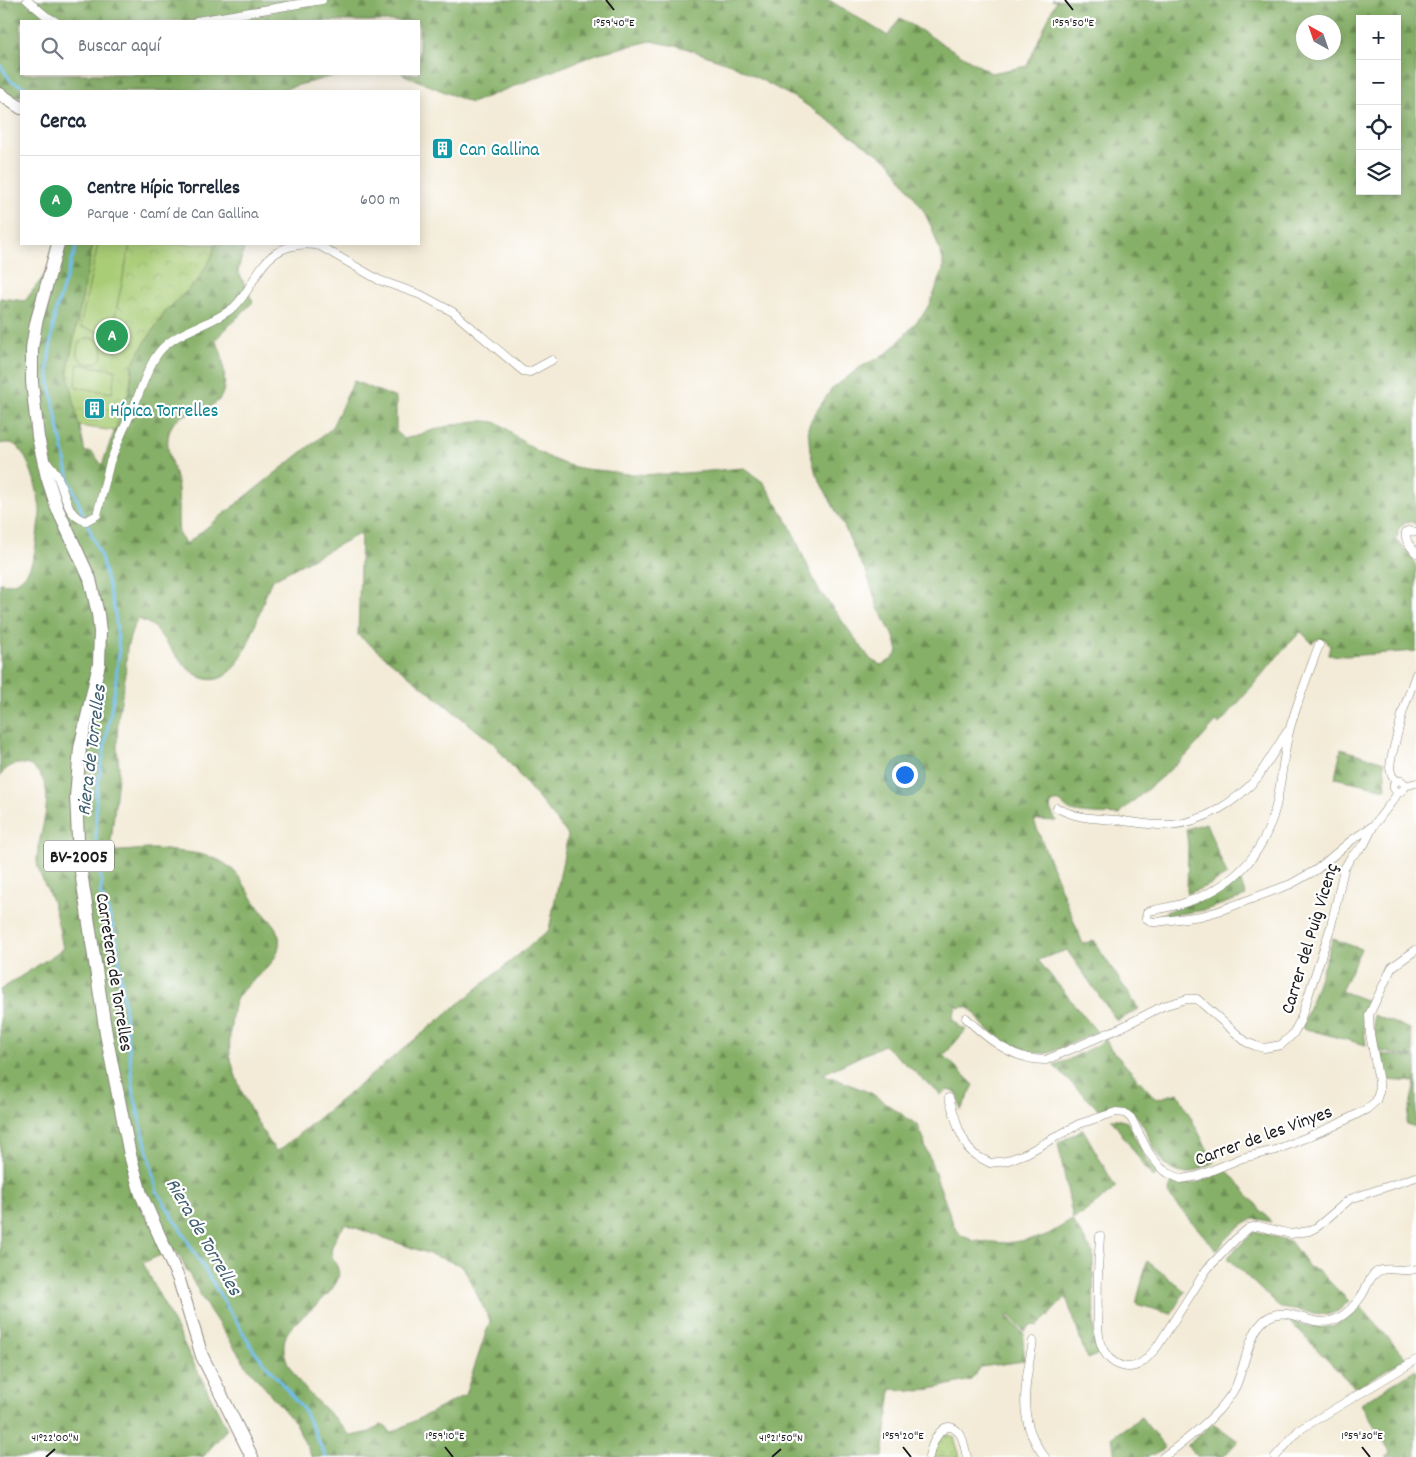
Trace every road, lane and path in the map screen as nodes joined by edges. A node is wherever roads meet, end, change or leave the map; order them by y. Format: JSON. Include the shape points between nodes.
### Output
{"nodes":[{"id":1,"x":27,"y":0,"type":"edge"},
{"id":2,"x":322,"y":0,"type":"edge"},
{"id":3,"x":53,"y":20,"type":"edge"},
{"id":4,"x":203,"y":20,"type":"edge"},
{"id":5,"x":0,"y":94,"type":"edge"},
{"id":6,"x":20,"y":107,"type":"edge"},
{"id":7,"x":58,"y":245,"type":"edge"},
{"id":8,"x":293,"y":245,"type":"edge"},
{"id":9,"x":316,"y":245,"type":"edge"},
{"id":10,"x":552,"y":360,"type":"dead end"},
{"id":11,"x":42,"y":460,"type":"junction"},
{"id":12,"x":1416,"y":532,"type":"edge"},
{"id":13,"x":1416,"y":552,"type":"edge"},
{"id":14,"x":1319,"y":645,"type":"dead end"},
{"id":15,"x":1416,"y":674,"type":"edge"},
{"id":16,"x":1290,"y":728,"type":"junction"},
{"id":17,"x":1397,"y":781,"type":"junction"},
{"id":18,"x":1416,"y":783,"type":"edge"},
{"id":19,"x":1404,"y":786,"type":"junction"},
{"id":20,"x":1397,"y":792,"type":"junction"},
{"id":21,"x":1057,"y":808,"type":"dead end"},
{"id":22,"x":1374,"y":825,"type":"junction"},
{"id":23,"x":1416,"y":950,"type":"edge"},
{"id":24,"x":966,"y":1018,"type":"dead end"},
{"id":25,"x":949,"y":1098,"type":"dead end"},
{"id":26,"x":1416,"y":1177,"type":"edge"},
{"id":27,"x":1100,"y":1236,"type":"dead end"},
{"id":28,"x":1416,"y":1269,"type":"edge"},
{"id":29,"x":1033,"y":1341,"type":"dead end"},
{"id":30,"x":1416,"y":1360,"type":"edge"},
{"id":31,"x":252,"y":1457,"type":"edge"},
{"id":32,"x":929,"y":1457,"type":"edge"},
{"id":33,"x":967,"y":1457,"type":"edge"},
{"id":34,"x":1046,"y":1457,"type":"edge"},
{"id":35,"x":1163,"y":1457,"type":"edge"},
{"id":36,"x":1274,"y":1457,"type":"edge"}],
"edges":[{"from":1,"to":3,"type":"street"},
{"from":2,"to":4,"type":"street"},
{"from":5,"to":6,"type":"main road"},
{"from":7,"to":11,"type":"main road","name":"Carretera de Torrelles","number":"BV-2005","via":[[32,348],[32,382]]},
{"from":8,"to":11,"type":"street","via":[[269,259],[234,307],[171,340],[157,354],[110,462],[97,515],[86,521],[77,518],[70,509],[57,474],[50,464]]},
{"from":9,"to":10,"type":"street","via":[[379,280],[410,290],[453,312],[523,372],[530,372]]},
{"from":11,"to":31,"type":"main road","name":"Carretera de Torrelles","number":"BV-2005","via":[[57,508],[90,579],[98,614],[99,664],[80,748],[76,816],[79,859],[106,1034],[130,1155],[141,1194],[179,1280],[202,1356]]},
{"from":12,"to":13,"type":"street","via":[[1408,531],[1405,536]]},
{"from":14,"to":16,"type":"street"},
{"from":15,"to":17,"type":"street","via":[[1391,759],[1392,776]]},
{"from":16,"to":21,"type":"street","via":[[1253,783],[1235,798],[1198,819],[1153,825],[1078,817]]},
{"from":16,"to":22,"type":"street","via":[[1276,806],[1260,846],[1246,867],[1215,890],[1182,904],[1150,911],[1146,918],[1157,922],[1201,916],[1291,884],[1316,870]]},
{"from":17,"to":19,"type":"street","via":[[1403,782]]},
{"from":17,"to":20,"type":"street","via":[[1393,786]]},
{"from":18,"to":19,"type":"street"},
{"from":19,"to":20,"type":"street"},
{"from":20,"to":22,"type":"street","name":"Carrer del Puig Vicenç"},
{"from":22,"to":24,"type":"street","name":"Carrer del Puig Vicenç","via":[[1364,845],[1344,869],[1331,926],[1300,1021],[1293,1034],[1281,1045],[1264,1048],[1246,1042],[1197,999],[1186,998],[1046,1060],[1033,1060],[1014,1053],[985,1035]]},
{"from":23,"to":25,"type":"street","name":"Carrer de les Vinyes","via":[[1392,967],[1369,1015],[1379,1082],[1376,1101],[1336,1125],[1276,1150],[1242,1158],[1198,1176],[1181,1179],[1168,1173],[1145,1147],[1131,1118],[1116,1112],[1079,1124],[1027,1153],[990,1163],[968,1148]]},
{"from":26,"to":27,"type":"street","via":[[1350,1199],[1309,1231],[1291,1234],[1258,1226],[1249,1228],[1207,1270],[1157,1347],[1132,1367],[1115,1363],[1100,1342],[1097,1298]]},
{"from":28,"to":35,"type":"street","via":[[1378,1271],[1353,1307],[1330,1321],[1320,1322],[1284,1313],[1272,1315],[1256,1332],[1236,1385],[1226,1401],[1191,1437]]},
{"from":29,"to":34,"type":"street","via":[[1024,1404],[1036,1443]]},
{"from":30,"to":36,"type":"street","via":[[1299,1430]]},
{"from":32,"to":33,"type":"street","via":[[936,1436],[948,1428],[960,1434]]}]}
